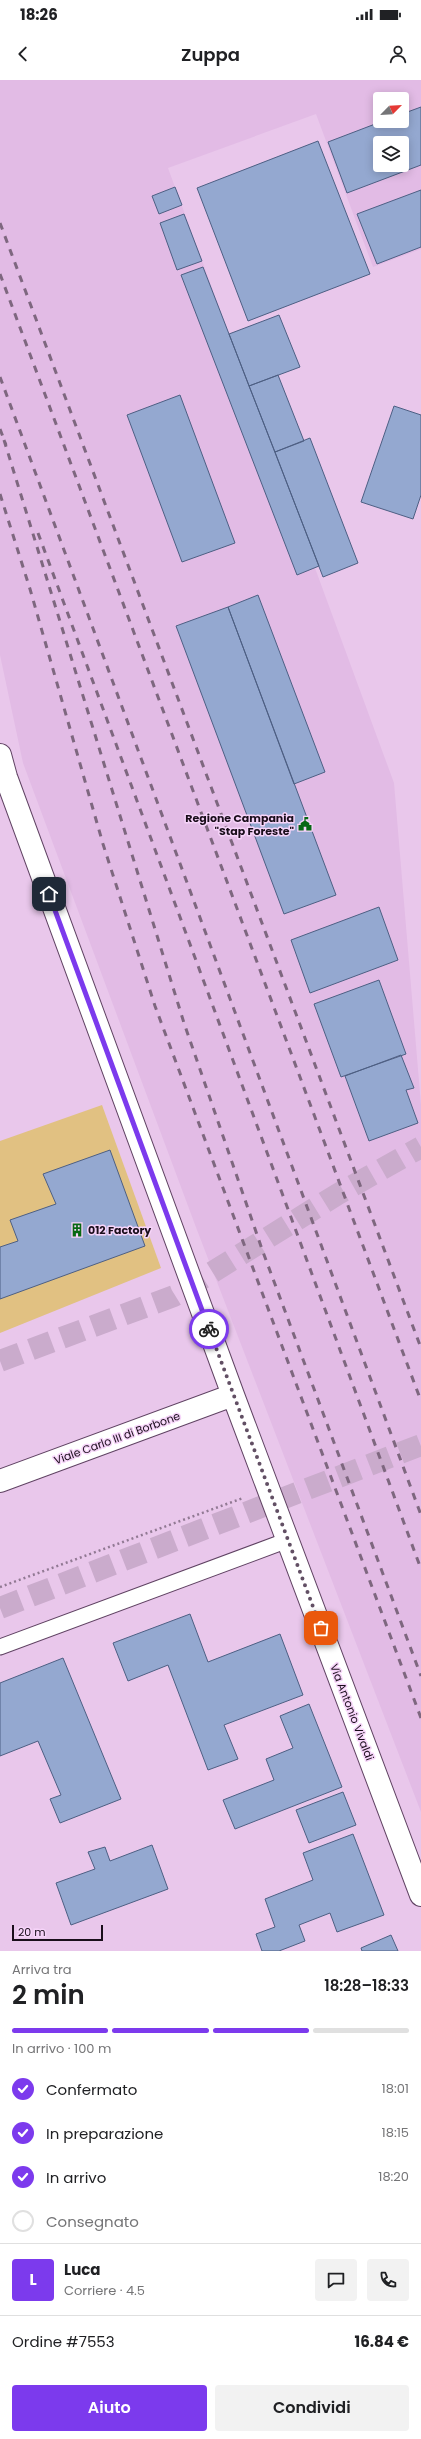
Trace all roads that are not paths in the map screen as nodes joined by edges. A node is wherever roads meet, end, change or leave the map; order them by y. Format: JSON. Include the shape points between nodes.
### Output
{"nodes":[{"id":1,"x":0,"y":755,"type":"edge"},
{"id":2,"x":233,"y":1395,"type":"junction"},
{"id":3,"x":0,"y":1481,"type":"edge"},
{"id":4,"x":288,"y":1540,"type":"junction"},
{"id":5,"x":0,"y":1647,"type":"edge"},
{"id":6,"x":421,"y":1895,"type":"edge"}],
"edges":[{"from":1,"to":2,"type":"street","name":"Via Antonio Vivaldi"},
{"from":2,"to":3,"type":"street","name":"Viale Carlo III di Borbone"},
{"from":2,"to":4,"type":"street","name":"Via Antonio Vivaldi"},
{"from":4,"to":5,"type":"lane"},
{"from":4,"to":6,"type":"street","name":"Via Antonio Vivaldi"}]}
